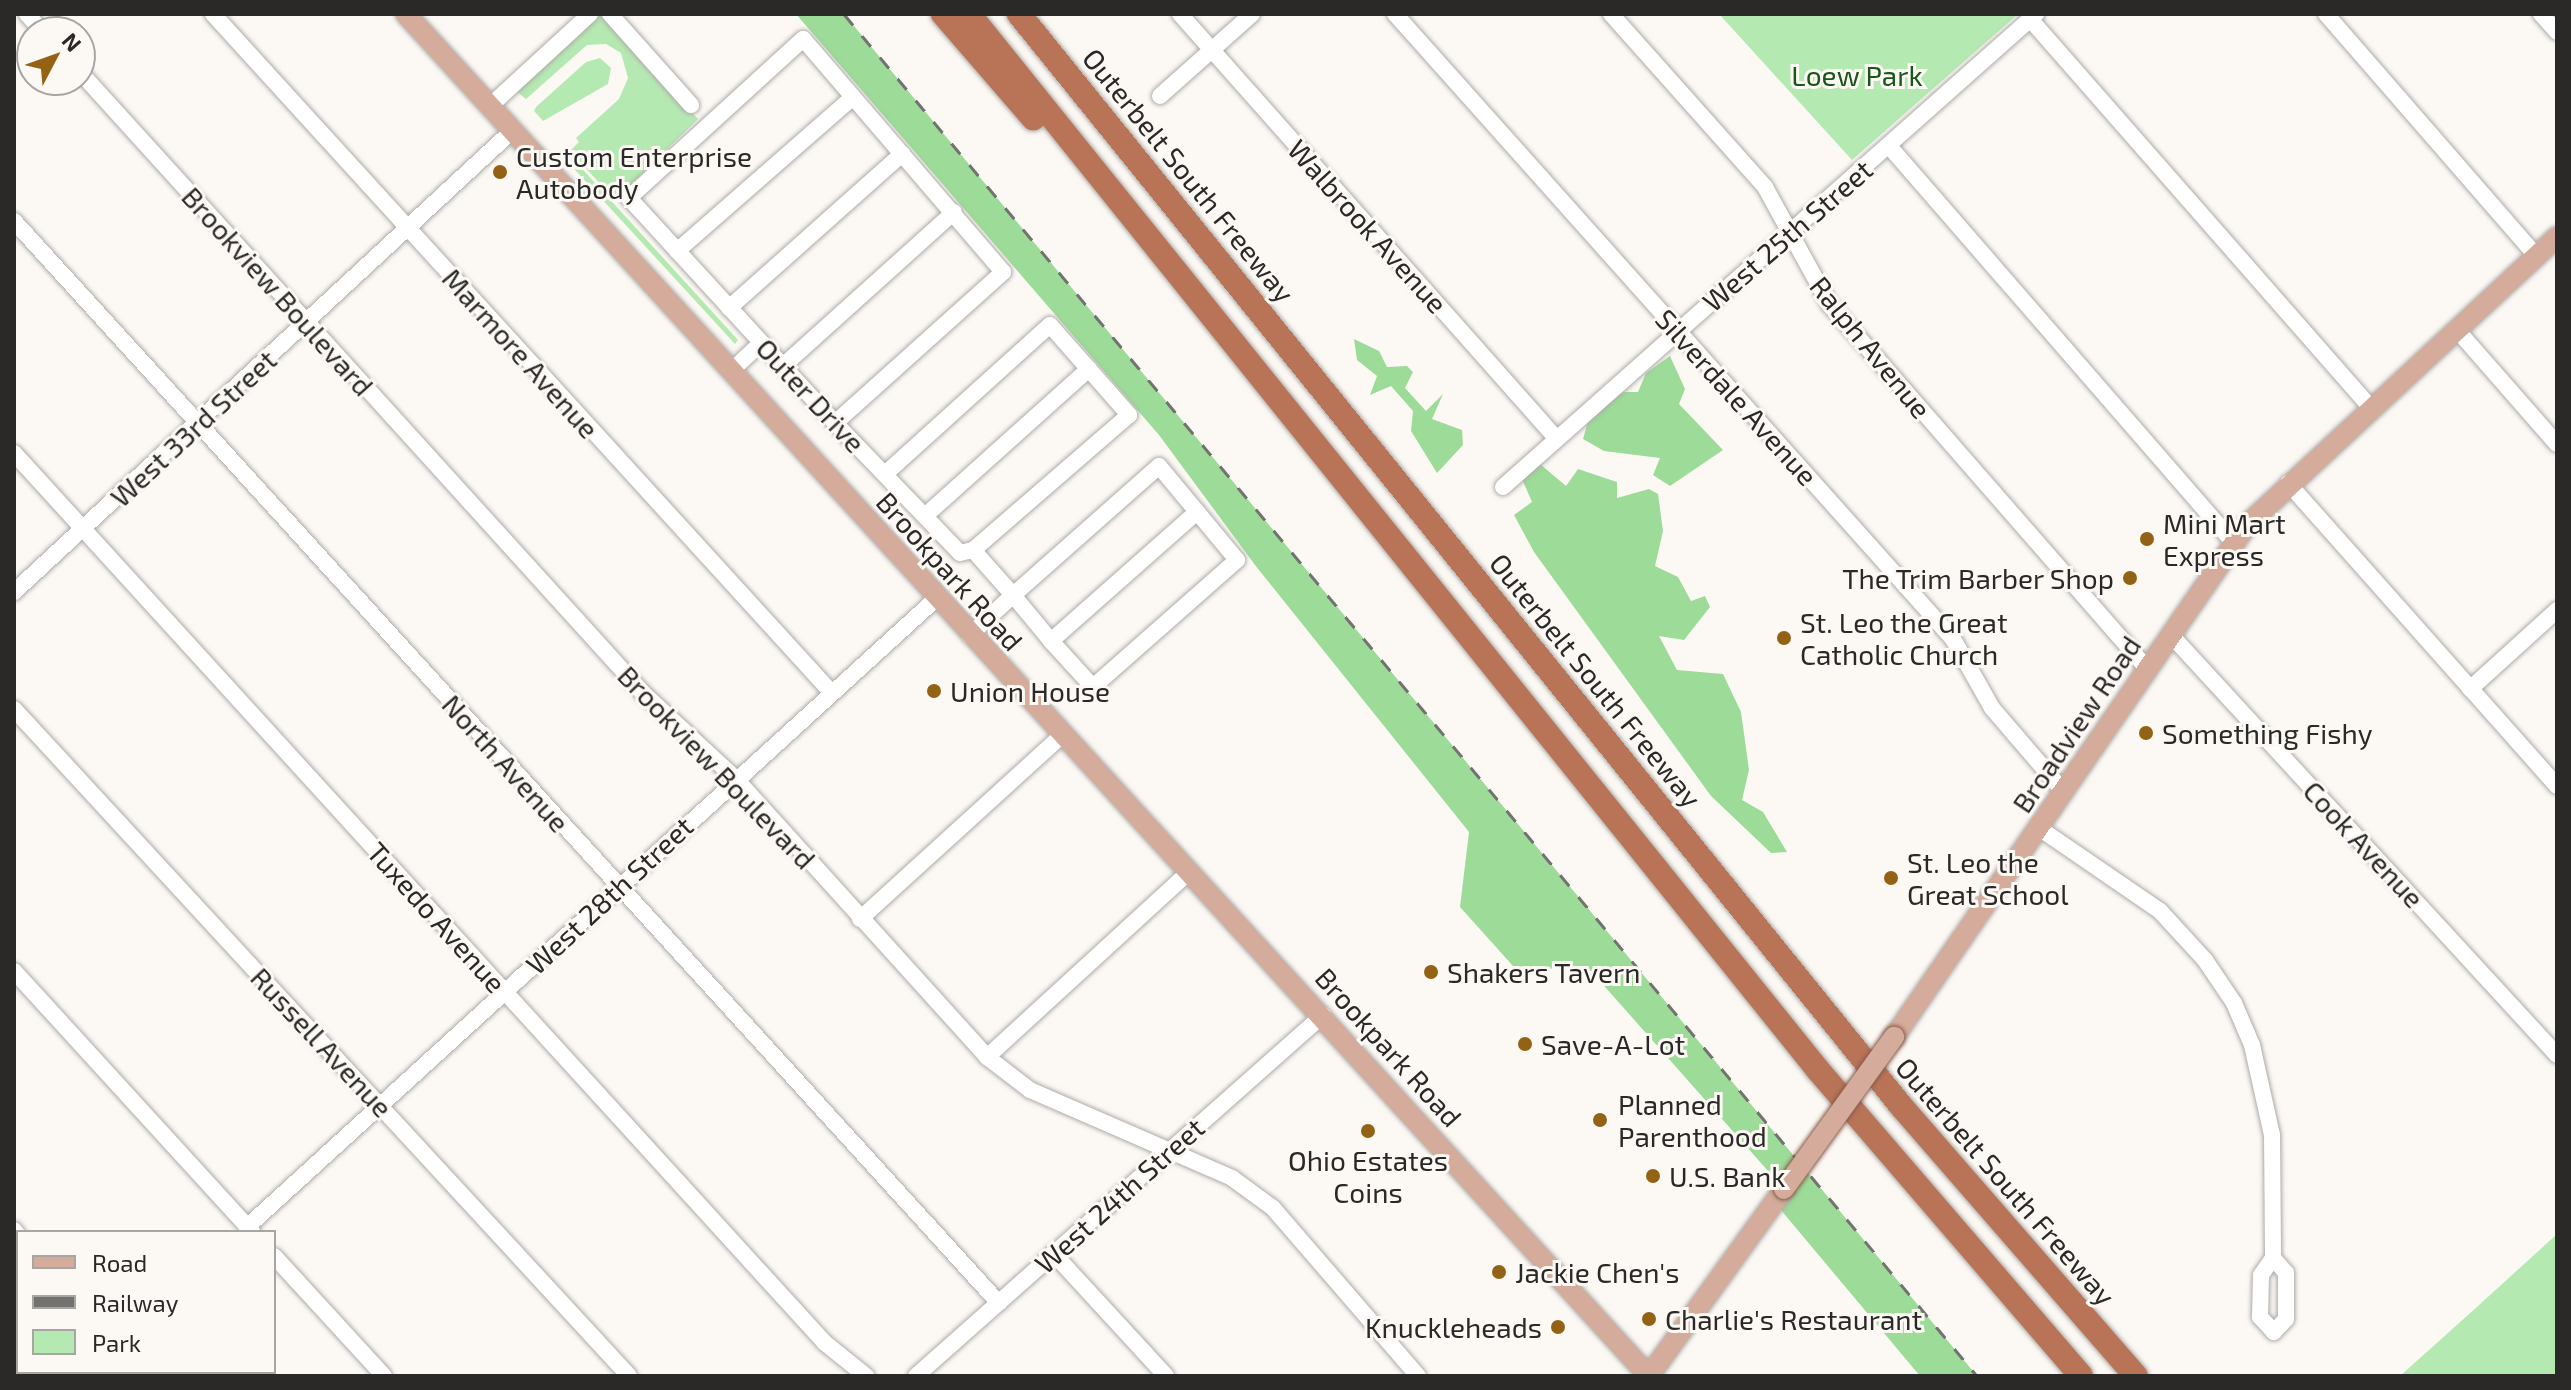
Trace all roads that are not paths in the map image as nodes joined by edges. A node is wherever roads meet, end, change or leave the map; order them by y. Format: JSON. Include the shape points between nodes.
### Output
{"nodes":[{"id":1,"x":213,"y":14,"type":"edge"},
{"id":2,"x":406,"y":14,"type":"edge"},
{"id":3,"x":590,"y":14,"type":"edge"},
{"id":4,"x":610,"y":14,"type":"edge"},
{"id":5,"x":943,"y":14,"type":"edge"},
{"id":6,"x":969,"y":14,"type":"edge"},
{"id":7,"x":1019,"y":14,"type":"edge"},
{"id":8,"x":1040,"y":14,"type":"edge"},
{"id":9,"x":1180,"y":14,"type":"edge"},
{"id":10,"x":1252,"y":14,"type":"edge"},
{"id":11,"x":1395,"y":14,"type":"edge"},
{"id":12,"x":1611,"y":14,"type":"edge"},
{"id":13,"x":2326,"y":14,"type":"edge"},
{"id":14,"x":2541,"y":14,"type":"edge"},
{"id":15,"x":2033,"y":16,"type":"edge"},
{"id":16,"x":2557,"y":32,"type":"edge"},
{"id":17,"x":1211,"y":50,"type":"junction"},
{"id":18,"x":96,"y":90,"type":"edge"},
{"id":19,"x":1160,"y":96,"type":"dead end"},
{"id":20,"x":852,"y":98,"type":"junction"},
{"id":21,"x":691,"y":105,"type":"dead end"},
{"id":22,"x":490,"y":106,"type":"junction"},
{"id":23,"x":512,"y":131,"type":"junction"},
{"id":24,"x":1889,"y":146,"type":"junction"},
{"id":25,"x":902,"y":154,"type":"junction"},
{"id":26,"x":954,"y":212,"type":"junction"},
{"id":27,"x":14,"y":221,"type":"edge"},
{"id":28,"x":406,"y":226,"type":"junction"},
{"id":29,"x":1789,"y":232,"type":"junction"},
{"id":30,"x":2557,"y":237,"type":"edge"},
{"id":31,"x":1206,"y":242,"type":"junction"},
{"id":32,"x":677,"y":251,"type":"junction"},
{"id":33,"x":2537,"y":257,"type":"junction"},
{"id":34,"x":1168,"y":261,"type":"junction"},
{"id":35,"x":729,"y":308,"type":"junction"},
{"id":36,"x":307,"y":323,"type":"junction"},
{"id":37,"x":1679,"y":330,"type":"junction"},
{"id":38,"x":2458,"y":331,"type":"junction"},
{"id":39,"x":761,"y":343,"type":"junction"},
{"id":40,"x":783,"y":366,"type":"junction"},
{"id":41,"x":1089,"y":369,"type":"junction"},
{"id":42,"x":731,"y":371,"type":"junction"},
{"id":43,"x":2371,"y":408,"type":"junction"},
{"id":44,"x":835,"y":423,"type":"junction"},
{"id":45,"x":198,"y":424,"type":"junction"},
{"id":46,"x":1556,"y":438,"type":"junction"},
{"id":47,"x":2557,"y":444,"type":"edge"},
{"id":48,"x":14,"y":453,"type":"edge"},
{"id":49,"x":885,"y":474,"type":"junction"},
{"id":50,"x":2288,"y":483,"type":"junction"},
{"id":51,"x":1503,"y":487,"type":"dead end"},
{"id":52,"x":1197,"y":512,"type":"junction"},
{"id":53,"x":926,"y":515,"type":"junction"},
{"id":54,"x":84,"y":529,"type":"junction"},
{"id":55,"x":2233,"y":542,"type":"junction"},
{"id":56,"x":973,"y":550,"type":"junction"},
{"id":57,"x":14,"y":592,"type":"edge"},
{"id":58,"x":1013,"y":595,"type":"junction"},
{"id":59,"x":938,"y":597,"type":"junction"},
{"id":60,"x":2557,"y":610,"type":"edge"},
{"id":61,"x":2170,"y":634,"type":"junction"},
{"id":62,"x":970,"y":635,"type":"junction"},
{"id":63,"x":1051,"y":641,"type":"junction"},
{"id":64,"x":2148,"y":669,"type":"junction"},
{"id":65,"x":2470,"y":689,"type":"junction"},
{"id":66,"x":830,"y":691,"type":"junction"},
{"id":67,"x":14,"y":709,"type":"edge"},
{"id":68,"x":1061,"y":736,"type":"junction"},
{"id":69,"x":736,"y":779,"type":"junction"},
{"id":70,"x":2557,"y":786,"type":"edge"},
{"id":71,"x":2064,"y":792,"type":"junction"},
{"id":72,"x":2039,"y":828,"type":"junction"},
{"id":73,"x":1190,"y":871,"type":"junction"},
{"id":74,"x":619,"y":886,"type":"junction"},
{"id":75,"x":860,"y":919,"type":"junction"},
{"id":76,"x":14,"y":971,"type":"edge"},
{"id":77,"x":505,"y":991,"type":"junction"},
{"id":78,"x":1323,"y":1015,"type":"junction"},
{"id":79,"x":2557,"y":1055,"type":"edge"},
{"id":80,"x":987,"y":1057,"type":"junction"},
{"id":81,"x":380,"y":1104,"type":"junction"},
{"id":82,"x":1168,"y":1150,"type":"junction"},
{"id":83,"x":249,"y":1230,"type":"edge"},
{"id":84,"x":1053,"y":1253,"type":"junction"},
{"id":85,"x":276,"y":1258,"type":"edge"},
{"id":86,"x":2273,"y":1258,"type":"dead end"},
{"id":87,"x":2045,"y":1274,"type":"junction"},
{"id":88,"x":999,"y":1303,"type":"junction"},
{"id":89,"x":384,"y":1376,"type":"edge"},
{"id":90,"x":629,"y":1376,"type":"edge"},
{"id":91,"x":866,"y":1376,"type":"edge"},
{"id":92,"x":916,"y":1376,"type":"edge"},
{"id":93,"x":1166,"y":1376,"type":"edge"},
{"id":94,"x":1418,"y":1376,"type":"edge"},
{"id":95,"x":1649,"y":1376,"type":"edge"},
{"id":96,"x":2081,"y":1376,"type":"edge"},
{"id":97,"x":2136,"y":1376,"type":"edge"},
{"id":98,"x":2153,"y":1376,"type":"edge"}],
"edges":[{"from":1,"to":28,"type":"street","name":"Marmore Avenue"},
{"from":2,"to":22,"type":"main road","name":"Brookpark Road"},
{"from":3,"to":22,"type":"street"},
{"from":4,"to":21,"type":"street"},
{"from":5,"to":34,"type":"highway","via":[[1097,192]]},
{"from":6,"to":34,"type":"highway"},
{"from":7,"to":31,"type":"highway","name":"Outerbelt South Freeway"},
{"from":8,"to":31,"type":"highway","via":[[1159,163]]},
{"from":9,"to":17,"type":"street","name":"Walbrook Avenue"},
{"from":10,"to":17,"type":"street"},
{"from":11,"to":37,"type":"street","name":"Silverdale Avenue"},
{"from":12,"to":29,"type":"street","name":"Ralph Avenue","via":[[1765,187]]},
{"from":13,"to":33,"type":"street"},
{"from":14,"to":16,"type":"street"},
{"from":15,"to":24,"type":"street","name":"West 25th Street"},
{"from":15,"to":43,"type":"street"},
{"from":17,"to":19,"type":"street"},
{"from":17,"to":46,"type":"street","name":"Walbrook Avenue"},
{"from":18,"to":36,"type":"street","name":"Brookview Boulevard"},
{"from":20,"to":25,"type":"street"},
{"from":20,"to":32,"type":"street"},
{"from":20,"to":32,"type":"street","name":"Outer Drive","via":[[803,39],[629,198]]},
{"from":22,"to":23,"type":"main road","name":"Brookpark Road"},
{"from":23,"to":28,"type":"street","name":"West 33rd Street"},
{"from":23,"to":42,"type":"main road","name":"Brookpark Road"},
{"from":24,"to":29,"type":"street","name":"West 25th Street"},
{"from":24,"to":55,"type":"street"},
{"from":25,"to":26,"type":"street"},
{"from":25,"to":35,"type":"street"},
{"from":26,"to":40,"type":"street"},
{"from":26,"to":44,"type":"street","via":[[1003,272]]},
{"from":27,"to":45,"type":"street","name":"North Avenue"},
{"from":28,"to":36,"type":"street","name":"West 33rd Street"},
{"from":28,"to":66,"type":"street","name":"Marmore Avenue"},
{"from":29,"to":37,"type":"street","name":"West 25th Street"},
{"from":29,"to":64,"type":"street","name":"Ralph Avenue","via":[[1830,305]]},
{"from":30,"to":33,"type":"main road","name":"Broadview Road"},
{"from":31,"to":87,"type":"highway","name":"Outerbelt South Freeway","via":[[1851,1045]]},
{"from":32,"to":35,"type":"street","name":"Outer Drive"},
{"from":33,"to":38,"type":"main road","name":"Broadview Road"},
{"from":34,"to":96,"type":"highway","via":[[1818,1070]]},
{"from":35,"to":39,"type":"street","name":"Outer Drive"},
{"from":36,"to":45,"type":"street","name":"West 33rd Street"},
{"from":36,"to":69,"type":"street","name":"Brookview Boulevard","via":[[643,693]]},
{"from":37,"to":46,"type":"street","name":"West 25th Street"},
{"from":37,"to":71,"type":"street","name":"Silverdale Avenue","via":[[1953,639],[1992,708]]},
{"from":38,"to":43,"type":"main road","name":"Broadview Road"},
{"from":38,"to":47,"type":"street"},
{"from":39,"to":40,"type":"street","name":"Outer Drive"},
{"from":39,"to":42,"type":"street"},
{"from":40,"to":44,"type":"street","name":"Outer Drive"},
{"from":41,"to":49,"type":"street","via":[[1050,325]]},
{"from":41,"to":53,"type":"street"},
{"from":41,"to":56,"type":"street","via":[[1129,415]]},
{"from":42,"to":59,"type":"main road","name":"Brookpark Road"},
{"from":43,"to":50,"type":"main road","name":"Broadview Road"},
{"from":44,"to":49,"type":"street","name":"Outer Drive"},
{"from":45,"to":54,"type":"street","name":"West 33rd Street"},
{"from":45,"to":74,"type":"street","name":"North Avenue"},
{"from":46,"to":51,"type":"street","name":"West 25th Street"},
{"from":48,"to":54,"type":"street","name":"Tuxedo Avenue"},
{"from":49,"to":53,"type":"street","name":"Outer Drive"},
{"from":50,"to":55,"type":"main road","name":"Broadview Road"},
{"from":50,"to":65,"type":"street"},
{"from":52,"to":58,"type":"street","via":[[1159,466]]},
{"from":52,"to":63,"type":"street"},
{"from":52,"to":63,"type":"street","name":"Outer Drive","via":[[1237,560],[1093,687]]},
{"from":53,"to":56,"type":"street","name":"Outer Drive","via":[[960,553]]},
{"from":54,"to":57,"type":"street","name":"West 33rd Street"},
{"from":54,"to":77,"type":"street","name":"Tuxedo Avenue"},
{"from":55,"to":61,"type":"main road","name":"Broadview Road"},
{"from":56,"to":58,"type":"street","name":"Outer Drive"},
{"from":58,"to":62,"type":"street"},
{"from":58,"to":63,"type":"street","name":"Outer Drive"},
{"from":59,"to":62,"type":"main road","name":"Brookpark Road"},
{"from":59,"to":66,"type":"street","name":"West 28th Street"},
{"from":60,"to":65,"type":"street"},
{"from":61,"to":64,"type":"main road","name":"Broadview Road"},
{"from":61,"to":79,"type":"street","name":"Cook Avenue"},
{"from":62,"to":68,"type":"main road","name":"Brookpark Road"},
{"from":64,"to":71,"type":"main road","name":"Broadview Road"},
{"from":65,"to":70,"type":"street"},
{"from":66,"to":69,"type":"street","name":"West 28th Street"},
{"from":67,"to":81,"type":"street","name":"Russell Avenue"},
{"from":68,"to":73,"type":"main road","name":"Brookpark Road"},
{"from":68,"to":75,"type":"street"},
{"from":69,"to":74,"type":"street","name":"West 28th Street"},
{"from":69,"to":75,"type":"street","name":"Brookview Boulevard"},
{"from":71,"to":72,"type":"main road","name":"Broadview Road"},
{"from":72,"to":86,"type":"street","via":[[2160,911],[2205,960],[2234,1003],[2252,1045],[2272,1135]]},
{"from":72,"to":95,"type":"main road","name":"Broadview Road","bridge":true},
{"from":73,"to":78,"type":"main road","name":"Brookpark Road"},
{"from":73,"to":80,"type":"street"},
{"from":74,"to":77,"type":"street","name":"West 28th Street"},
{"from":74,"to":88,"type":"street","name":"North Avenue"},
{"from":75,"to":80,"type":"street","name":"Brookview Boulevard"},
{"from":76,"to":83,"type":"street"},
{"from":77,"to":81,"type":"street","name":"West 28th Street"},
{"from":77,"to":91,"type":"street","name":"Tuxedo Avenue","via":[[825,1343]]},
{"from":78,"to":82,"type":"street","name":"West 24th Street"},
{"from":78,"to":95,"type":"main road","name":"Brookpark Road"},
{"from":80,"to":82,"type":"street","name":"Brookview Boulevard","via":[[1030,1090]]},
{"from":81,"to":83,"type":"street","name":"West 28th Street"},
{"from":81,"to":90,"type":"street","name":"Russell Avenue"},
{"from":82,"to":84,"type":"street","name":"West 24th Street"},
{"from":82,"to":94,"type":"street","name":"Brookview Boulevard","via":[[1232,1178],[1273,1208]]},
{"from":84,"to":88,"type":"street","name":"West 24th Street"},
{"from":84,"to":93,"type":"street"},
{"from":85,"to":89,"type":"street"},
{"from":87,"to":97,"type":"highway","name":"Outerbelt South Freeway"},
{"from":87,"to":98,"type":"highway"},
{"from":88,"to":92,"type":"street","name":"West 24th Street"}]}
